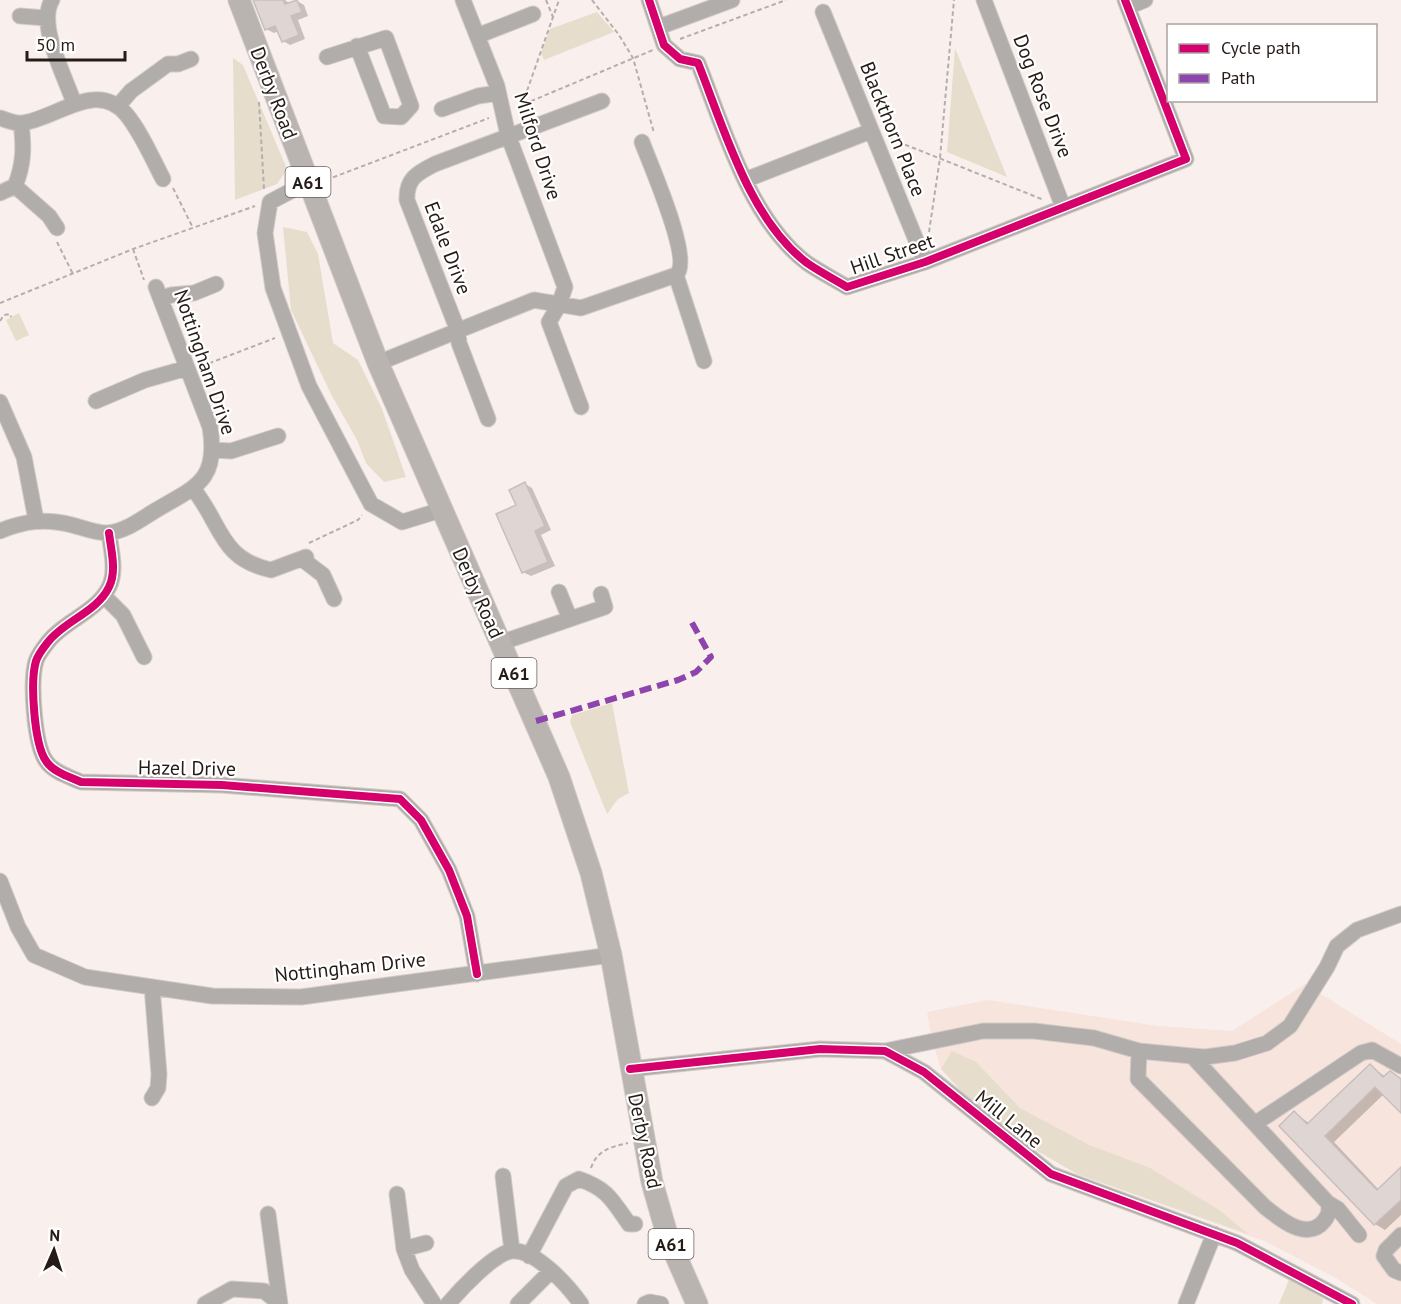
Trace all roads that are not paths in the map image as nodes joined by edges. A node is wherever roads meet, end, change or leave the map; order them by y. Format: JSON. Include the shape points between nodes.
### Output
{"nodes":[{"id":1,"x":52,"y":0,"type":"edge"},
{"id":2,"x":463,"y":0,"type":"edge"},
{"id":3,"x":649,"y":0,"type":"edge"},
{"id":4,"x":732,"y":0,"type":"edge"},
{"id":5,"x":984,"y":0,"type":"edge"},
{"id":6,"x":1145,"y":0,"type":"edge"},
{"id":7,"x":241,"y":1,"type":"edge"},
{"id":8,"x":1127,"y":3,"type":"edge"},
{"id":9,"x":824,"y":12,"type":"dead end"},
{"id":10,"x":533,"y":15,"type":"dead end"},
{"id":11,"x":20,"y":16,"type":"dead end"},
{"id":12,"x":46,"y":18,"type":"junction"},
{"id":13,"x":659,"y":27,"type":"junction"},
{"id":14,"x":477,"y":36,"type":"junction"},
{"id":15,"x":357,"y":46,"type":"junction"},
{"id":16,"x":327,"y":57,"type":"dead end"},
{"id":17,"x":190,"y":59,"type":"dead end"},
{"id":18,"x":498,"y":93,"type":"junction"},
{"id":19,"x":602,"y":101,"type":"dead end"},
{"id":20,"x":74,"y":103,"type":"junction"},
{"id":21,"x":117,"y":106,"type":"junction"},
{"id":22,"x":442,"y":110,"type":"dead end"},
{"id":23,"x":0,"y":118,"type":"edge"},
{"id":24,"x":21,"y":123,"type":"junction"},
{"id":25,"x":871,"y":131,"type":"junction"},
{"id":26,"x":508,"y":135,"type":"junction"},
{"id":27,"x":642,"y":142,"type":"dead end"},
{"id":28,"x":163,"y":179,"type":"road end"},
{"id":29,"x":745,"y":180,"type":"junction"},
{"id":30,"x":309,"y":184,"type":"junction"},
{"id":31,"x":15,"y":186,"type":"junction"},
{"id":32,"x":0,"y":193,"type":"edge"},
{"id":33,"x":1063,"y":207,"type":"junction"},
{"id":34,"x":57,"y":228,"type":"dead end"},
{"id":35,"x":925,"y":262,"type":"junction"},
{"id":36,"x":676,"y":275,"type":"junction"},
{"id":37,"x":216,"y":284,"type":"dead end"},
{"id":38,"x":559,"y":305,"type":"junction"},
{"id":39,"x":458,"y":331,"type":"junction"},
{"id":40,"x":704,"y":361,"type":"dead end"},
{"id":41,"x":378,"y":363,"type":"junction"},
{"id":42,"x":188,"y":370,"type":"junction"},
{"id":43,"x":96,"y":400,"type":"dead end"},
{"id":44,"x":0,"y":402,"type":"edge"},
{"id":45,"x":581,"y":407,"type":"dead end"},
{"id":46,"x":488,"y":419,"type":"dead end"},
{"id":47,"x":278,"y":436,"type":"dead end"},
{"id":48,"x":214,"y":450,"type":"junction"},
{"id":49,"x":194,"y":490,"type":"junction"},
{"id":50,"x":441,"y":510,"type":"junction"},
{"id":51,"x":36,"y":520,"type":"junction"},
{"id":52,"x":0,"y":531,"type":"edge"},
{"id":53,"x":109,"y":533,"type":"junction"},
{"id":54,"x":559,"y":592,"type":"dead end"},
{"id":55,"x":601,"y":594,"type":"dead end"},
{"id":56,"x":104,"y":596,"type":"junction"},
{"id":57,"x":334,"y":599,"type":"dead end"},
{"id":58,"x":570,"y":619,"type":"junction"},
{"id":59,"x":500,"y":643,"type":"junction"},
{"id":60,"x":144,"y":657,"type":"dead end"},
{"id":61,"x":0,"y":881,"type":"edge"},
{"id":62,"x":1401,"y":914,"type":"edge"},
{"id":63,"x":611,"y":955,"type":"junction"},
{"id":64,"x":477,"y":974,"type":"junction"},
{"id":65,"x":152,"y":987,"type":"junction"},
{"id":66,"x":885,"y":1051,"type":"junction"},
{"id":67,"x":1138,"y":1051,"type":"junction"},
{"id":68,"x":1192,"y":1056,"type":"junction"},
{"id":69,"x":1401,"y":1066,"type":"edge"},
{"id":70,"x":630,"y":1069,"type":"junction"},
{"id":71,"x":152,"y":1098,"type":"dead end"},
{"id":72,"x":1256,"y":1124,"type":"junction"},
{"id":73,"x":503,"y":1176,"type":"dead end"},
{"id":74,"x":397,"y":1194,"type":"dead end"},
{"id":75,"x":1328,"y":1203,"type":"junction"},
{"id":76,"x":268,"y":1214,"type":"dead end"},
{"id":77,"x":635,"y":1224,"type":"dead end"},
{"id":78,"x":1214,"y":1234,"type":"junction"},
{"id":79,"x":1359,"y":1235,"type":"dead end"},
{"id":80,"x":1401,"y":1235,"type":"edge"},
{"id":81,"x":426,"y":1243,"type":"dead end"},
{"id":82,"x":404,"y":1249,"type":"junction"},
{"id":83,"x":512,"y":1251,"type":"junction"},
{"id":84,"x":529,"y":1256,"type":"junction"},
{"id":85,"x":550,"y":1272,"type":"junction"},
{"id":86,"x":1401,"y":1273,"type":"edge"},
{"id":87,"x":279,"y":1303,"type":"edge"},
{"id":88,"x":205,"y":1304,"type":"edge"},
{"id":89,"x":434,"y":1304,"type":"edge"},
{"id":90,"x":447,"y":1304,"type":"edge"},
{"id":91,"x":518,"y":1304,"type":"edge"},
{"id":92,"x":581,"y":1304,"type":"edge"},
{"id":93,"x":645,"y":1304,"type":"edge"},
{"id":94,"x":661,"y":1304,"type":"edge"},
{"id":95,"x":697,"y":1304,"type":"edge"},
{"id":96,"x":1186,"y":1304,"type":"edge"},
{"id":97,"x":1352,"y":1304,"type":"edge"}],
"edges":[{"from":1,"to":12,"type":"street"},
{"from":2,"to":14,"type":"street","name":"Milford Drive"},
{"from":3,"to":13,"type":"street"},
{"from":4,"to":13,"type":"street"},
{"from":5,"to":33,"type":"street","name":"Dog Rose Drive"},
{"from":6,"to":8,"type":"street"},
{"from":7,"to":30,"type":"highway","name":"Derby Road","number":"A61"},
{"from":8,"to":33,"type":"street","name":"Hill Street","via":[[1186,159]]},
{"from":9,"to":25,"type":"street","name":"Blackthorn Place"},
{"from":10,"to":14,"type":"street"},
{"from":11,"to":12,"type":"street"},
{"from":12,"to":20,"type":"street"},
{"from":13,"to":29,"type":"street","name":"Hill Street","via":[[664,45],[680,59],[698,63]]},
{"from":14,"to":18,"type":"street","name":"Milford Drive"},
{"from":15,"to":15,"type":"street","via":[[386,38],[411,106],[401,117],[384,116]]},
{"from":15,"to":16,"type":"street"},
{"from":17,"to":21,"type":"street","via":[[168,64]]},
{"from":18,"to":22,"type":"street"},
{"from":18,"to":26,"type":"street","name":"Milford Drive"},
{"from":19,"to":26,"type":"street"},
{"from":20,"to":21,"type":"street","via":[[91,99]]},
{"from":20,"to":24,"type":"street","via":[[55,114]]},
{"from":21,"to":28,"type":"street","via":[[127,115]]},
{"from":23,"to":24,"type":"street"},
{"from":24,"to":31,"type":"street","via":[[22,168]]},
{"from":25,"to":29,"type":"street"},
{"from":25,"to":35,"type":"street","name":"Blackthorn Place"},
{"from":26,"to":38,"type":"street","name":"Milford Drive","via":[[565,287]]},
{"from":26,"to":39,"type":"street","name":"Edale Drive","via":[[419,171],[406,188],[407,200]]},
{"from":27,"to":36,"type":"street","via":[[682,262]]},
{"from":29,"to":35,"type":"street","name":"Hill Street","via":[[765,217],[806,262],[846,287]]},
{"from":30,"to":41,"type":"highway","name":"Derby Road","number":"A61"},
{"from":30,"to":50,"type":"street","via":[[270,202],[265,233],[273,288],[309,386],[372,504],[402,522]]},
{"from":31,"to":32,"type":"street"},
{"from":31,"to":34,"type":"street"},
{"from":33,"to":35,"type":"street","name":"Hill Street"},
{"from":36,"to":38,"type":"street","via":[[581,308]]},
{"from":36,"to":40,"type":"street"},
{"from":37,"to":42,"type":"street","name":"Nottingham Drive","via":[[194,293],[159,293]]},
{"from":38,"to":39,"type":"street","via":[[534,300]]},
{"from":38,"to":45,"type":"street","name":"Milford Drive","via":[[549,322]]},
{"from":39,"to":41,"type":"street"},
{"from":39,"to":46,"type":"street","via":[[459,344]]},
{"from":41,"to":50,"type":"highway","name":"Derby Road","number":"A61"},
{"from":42,"to":43,"type":"street","via":[[145,380]]},
{"from":42,"to":48,"type":"street","name":"Nottingham Drive","via":[[210,427]]},
{"from":44,"to":51,"type":"street","via":[[24,457]]},
{"from":47,"to":48,"type":"street","via":[[231,451]]},
{"from":48,"to":49,"type":"street","name":"Nottingham Drive","via":[[208,470]]},
{"from":49,"to":53,"type":"street","name":"Nottingham Drive","via":[[131,526]]},
{"from":49,"to":57,"type":"street","via":[[208,507],[229,549],[240,559],[271,570],[304,558],[322,575]]},
{"from":50,"to":59,"type":"highway","name":"Derby Road","number":"A61"},
{"from":51,"to":52,"type":"street"},
{"from":51,"to":53,"type":"street"},
{"from":53,"to":56,"type":"street","via":[[114,567]]},
{"from":54,"to":58,"type":"street"},
{"from":55,"to":58,"type":"street","via":[[605,607]]},
{"from":56,"to":60,"type":"street","via":[[123,615]]},
{"from":56,"to":64,"type":"street","name":"Hazel Drive","via":[[49,640],[36,661],[33,689],[38,742],[46,762],[81,782],[222,785],[400,799],[421,820],[449,870],[467,916]]},
{"from":58,"to":59,"type":"street"},
{"from":59,"to":63,"type":"highway","name":"Derby Road","number":"A61","via":[[559,777],[591,873]]},
{"from":61,"to":65,"type":"street","name":"Nottingham Drive","via":[[34,955],[86,977]]},
{"from":62,"to":68,"type":"street","via":[[1357,930],[1337,946],[1290,1026],[1267,1043],[1235,1053]]},
{"from":63,"to":64,"type":"street","name":"Nottingham Drive"},
{"from":63,"to":70,"type":"highway","name":"Derby Road","number":"A61"},
{"from":64,"to":65,"type":"street","name":"Nottingham Drive","via":[[301,997],[212,996]]},
{"from":65,"to":71,"type":"street","via":[[159,1081]]},
{"from":66,"to":67,"type":"street","via":[[982,1030],[1094,1038]]},
{"from":66,"to":70,"type":"street","name":"Mill Lane","via":[[820,1049]]},
{"from":66,"to":78,"type":"street","name":"Mill Lane","via":[[924,1072],[1052,1174]]},
{"from":67,"to":68,"type":"street"},
{"from":67,"to":75,"type":"street","via":[[1138,1078],[1265,1207],[1288,1224],[1309,1229],[1324,1222],[1330,1211]]},
{"from":68,"to":72,"type":"street"},
{"from":69,"to":72,"type":"street","via":[[1372,1050],[1361,1053]]},
{"from":70,"to":95,"type":"highway","name":"Derby Road","number":"A61","via":[[652,1182],[669,1238]]},
{"from":72,"to":75,"type":"street"},
{"from":73,"to":83,"type":"street"},
{"from":74,"to":82,"type":"street"},
{"from":75,"to":79,"type":"street","via":[[1338,1209]]},
{"from":76,"to":87,"type":"street"},
{"from":77,"to":84,"type":"street","via":[[629,1224],[614,1199],[600,1186],[579,1179],[566,1186]]},
{"from":78,"to":96,"type":"street"},
{"from":78,"to":97,"type":"street","name":"Mill Lane"},
{"from":80,"to":86,"type":"street","via":[[1386,1250],[1386,1262]]},
{"from":81,"to":82,"type":"street"},
{"from":82,"to":89,"type":"street","via":[[412,1270]]},
{"from":83,"to":84,"type":"street"},
{"from":83,"to":90,"type":"street","via":[[495,1257]]},
{"from":84,"to":85,"type":"street"},
{"from":85,"to":91,"type":"street"},
{"from":85,"to":92,"type":"street"},
{"from":87,"to":88,"type":"street","via":[[264,1291],[232,1288]]},
{"from":93,"to":94,"type":"street"}]}
